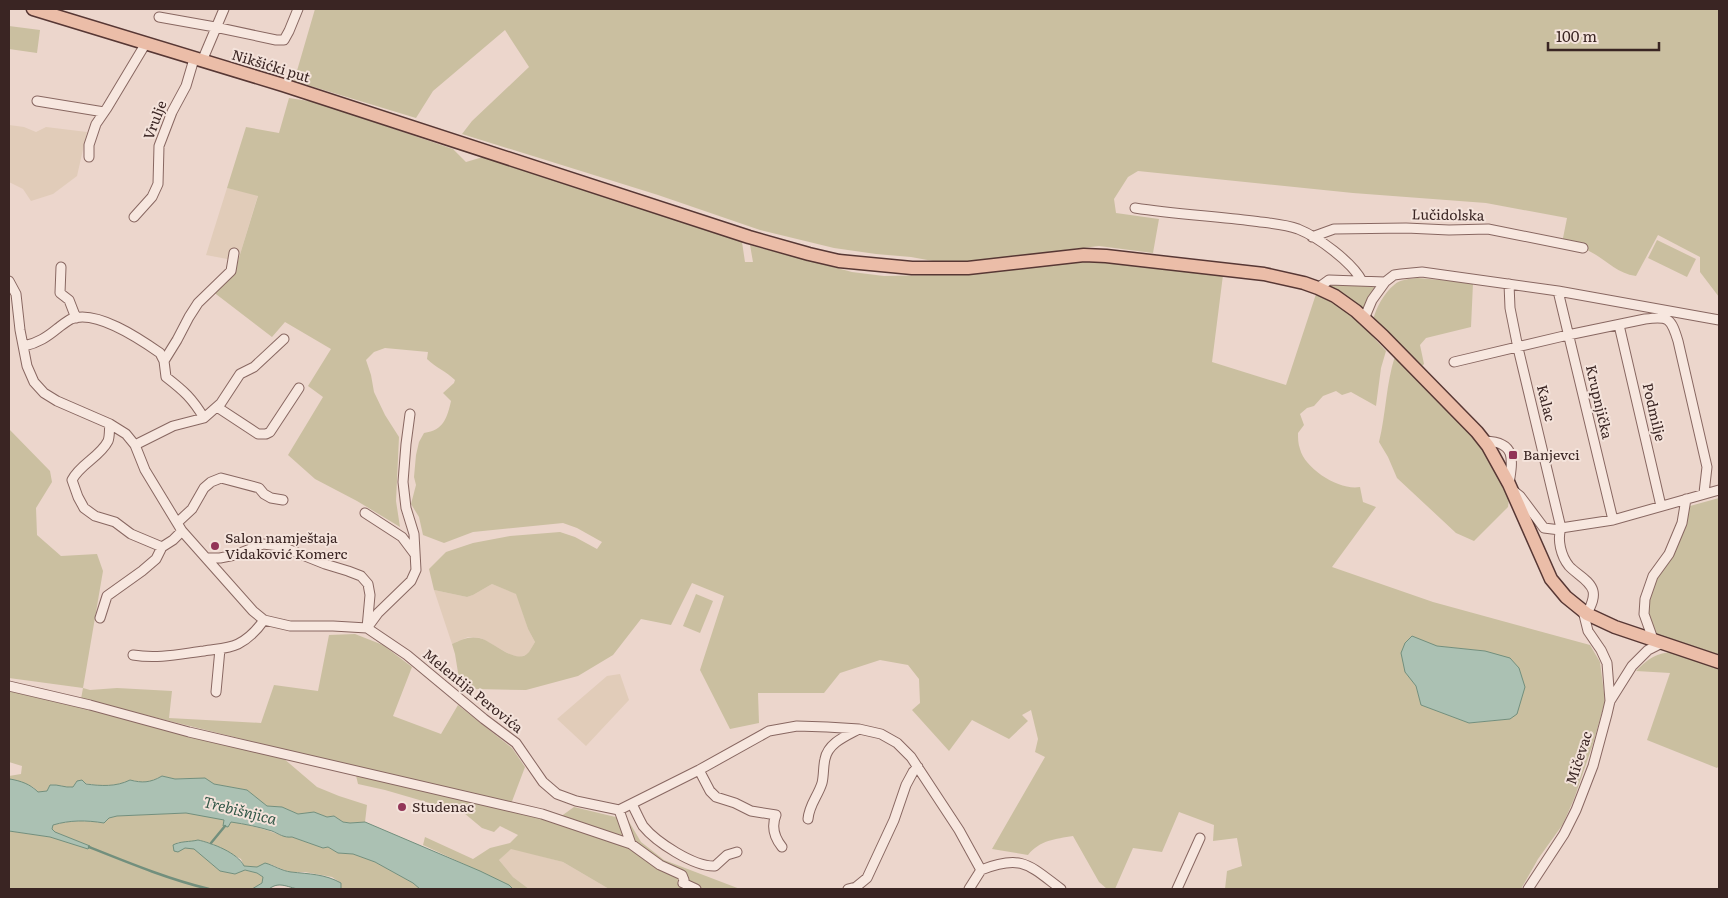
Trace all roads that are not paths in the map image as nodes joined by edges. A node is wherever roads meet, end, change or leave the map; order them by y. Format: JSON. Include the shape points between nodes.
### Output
{"nodes":[{"id":1,"x":33,"y":9,"type":"edge"},
{"id":2,"x":224,"y":9,"type":"edge"},
{"id":3,"x":298,"y":9,"type":"edge"},
{"id":4,"x":159,"y":17,"type":"dead end"},
{"id":5,"x":216,"y":26,"type":"junction"},
{"id":6,"x":146,"y":44,"type":"junction"},
{"id":7,"x":198,"y":60,"type":"junction"},
{"id":8,"x":37,"y":101,"type":"dead end"},
{"id":9,"x":104,"y":112,"type":"junction"},
{"id":10,"x":89,"y":157,"type":"dead end"},
{"id":11,"x":1135,"y":208,"type":"dead end"},
{"id":12,"x":134,"y":217,"type":"dead end"},
{"id":13,"x":1312,"y":237,"type":"junction"},
{"id":14,"x":1582,"y":248,"type":"dead end"},
{"id":15,"x":234,"y":253,"type":"dead end"},
{"id":16,"x":60,"y":267,"type":"dead end"},
{"id":17,"x":9,"y":281,"type":"edge"},
{"id":18,"x":1362,"y":281,"type":"junction"},
{"id":19,"x":1385,"y":282,"type":"junction"},
{"id":20,"x":1509,"y":284,"type":"junction"},
{"id":21,"x":1318,"y":288,"type":"junction"},
{"id":22,"x":1558,"y":291,"type":"junction"},
{"id":23,"x":76,"y":318,"type":"junction"},
{"id":24,"x":1364,"y":319,"type":"junction"},
{"id":25,"x":1719,"y":320,"type":"edge"},
{"id":26,"x":1619,"y":325,"type":"junction"},
{"id":27,"x":1568,"y":334,"type":"junction"},
{"id":28,"x":284,"y":339,"type":"dead end"},
{"id":29,"x":24,"y":346,"type":"junction"},
{"id":30,"x":1518,"y":348,"type":"junction"},
{"id":31,"x":164,"y":361,"type":"junction"},
{"id":32,"x":1454,"y":362,"type":"dead end"},
{"id":33,"x":298,"y":388,"type":"dead end"},
{"id":34,"x":217,"y":407,"type":"junction"},
{"id":35,"x":410,"y":414,"type":"dead end"},
{"id":36,"x":204,"y":418,"type":"junction"},
{"id":37,"x":110,"y":424,"type":"junction"},
{"id":38,"x":135,"y":445,"type":"junction"},
{"id":39,"x":1510,"y":487,"type":"junction"},
{"id":40,"x":1719,"y":490,"type":"edge"},
{"id":41,"x":1704,"y":493,"type":"junction"},
{"id":42,"x":1686,"y":498,"type":"junction"},
{"id":43,"x":283,"y":500,"type":"dead end"},
{"id":44,"x":1661,"y":506,"type":"junction"},
{"id":45,"x":365,"y":513,"type":"dead end"},
{"id":46,"x":1613,"y":520,"type":"junction"},
{"id":47,"x":180,"y":527,"type":"junction"},
{"id":48,"x":1561,"y":529,"type":"junction"},
{"id":49,"x":162,"y":547,"type":"junction"},
{"id":50,"x":414,"y":553,"type":"junction"},
{"id":51,"x":207,"y":558,"type":"junction"},
{"id":52,"x":1585,"y":613,"type":"junction"},
{"id":53,"x":100,"y":618,"type":"dead end"},
{"id":54,"x":264,"y":620,"type":"junction"},
{"id":55,"x":367,"y":628,"type":"junction"},
{"id":56,"x":1657,"y":641,"type":"junction"},
{"id":57,"x":220,"y":649,"type":"junction"},
{"id":58,"x":133,"y":655,"type":"dead end"},
{"id":59,"x":1719,"y":662,"type":"edge"},
{"id":60,"x":9,"y":686,"type":"edge"},
{"id":61,"x":216,"y":692,"type":"dead end"},
{"id":62,"x":1610,"y":701,"type":"junction"},
{"id":63,"x":859,"y":728,"type":"junction"},
{"id":64,"x":918,"y":767,"type":"junction"},
{"id":65,"x":700,"y":770,"type":"junction"},
{"id":66,"x":632,"y":804,"type":"junction"},
{"id":67,"x":619,"y":810,"type":"junction"},
{"id":68,"x":808,"y":819,"type":"dead end"},
{"id":69,"x":1200,"y":838,"type":"dead end"},
{"id":70,"x":631,"y":844,"type":"junction"},
{"id":71,"x":782,"y":847,"type":"dead end"},
{"id":72,"x":738,"y":852,"type":"dead end"},
{"id":73,"x":981,"y":870,"type":"junction"},
{"id":74,"x":696,"y":889,"type":"edge"},
{"id":75,"x":848,"y":889,"type":"edge"},
{"id":76,"x":969,"y":889,"type":"edge"},
{"id":77,"x":1060,"y":889,"type":"edge"},
{"id":78,"x":1177,"y":889,"type":"edge"},
{"id":79,"x":1528,"y":889,"type":"edge"}],
"edges":[{"from":1,"to":6,"type":"main road","name":"Nikšićki put"},
{"from":2,"to":5,"type":"street","name":"Vrulje"},
{"from":3,"to":5,"type":"street","via":[[284,40]]},
{"from":4,"to":5,"type":"street"},
{"from":5,"to":7,"type":"street","name":"Vrulje"},
{"from":6,"to":7,"type":"main road","name":"Nikšićki put"},
{"from":6,"to":9,"type":"street"},
{"from":7,"to":12,"type":"street","name":"Vrulje","via":[[158,146],[158,184],[152,197]]},
{"from":7,"to":21,"type":"main road","name":"Nikšićki put","via":[[749,237],[839,261],[950,268],[1084,255],[1106,256],[1264,274]]},
{"from":8,"to":9,"type":"street"},
{"from":9,"to":10,"type":"street","via":[[96,124]]},
{"from":11,"to":13,"type":"street","via":[[1274,224],[1298,229]]},
{"from":13,"to":14,"type":"street","name":"Lučidolska","via":[[1334,230],[1488,229]]},
{"from":13,"to":18,"type":"street","via":[[1350,264]]},
{"from":15,"to":31,"type":"street","via":[[231,272],[198,303]]},
{"from":16,"to":23,"type":"street","via":[[60,293],[68,300]]},
{"from":17,"to":29,"type":"street","via":[[16,294]]},
{"from":18,"to":19,"type":"street"},
{"from":18,"to":21,"type":"street","via":[[1329,280]]},
{"from":19,"to":20,"type":"street","via":[[1394,275],[1422,272]]},
{"from":19,"to":24,"type":"street"},
{"from":20,"to":22,"type":"street"},
{"from":20,"to":30,"type":"street","name":"Kalac"},
{"from":21,"to":24,"type":"main road","name":"Nikšićki put","via":[[1335,296]]},
{"from":22,"to":25,"type":"street"},
{"from":22,"to":27,"type":"street","name":"Krupnjička"},
{"from":23,"to":29,"type":"street","via":[[35,344]]},
{"from":23,"to":31,"type":"street","via":[[102,320],[114,325],[160,353]]},
{"from":24,"to":39,"type":"main road","name":"Nikšićki put","via":[[1466,418],[1485,441]]},
{"from":26,"to":27,"type":"street"},
{"from":26,"to":41,"type":"street","via":[[1657,317],[1673,324],[1707,467]]},
{"from":26,"to":44,"type":"street","name":"Podmilje"},
{"from":27,"to":30,"type":"street"},
{"from":27,"to":46,"type":"street","name":"Krupnjička"},
{"from":28,"to":34,"type":"street","via":[[254,367],[240,374]]},
{"from":29,"to":37,"type":"street","via":[[27,366],[34,382],[44,393]]},
{"from":30,"to":32,"type":"street"},
{"from":30,"to":48,"type":"street","name":"Kalac"},
{"from":31,"to":36,"type":"street","via":[[166,377],[189,396]]},
{"from":33,"to":34,"type":"street","via":[[266,434],[258,434]]},
{"from":34,"to":36,"type":"street"},
{"from":35,"to":50,"type":"street","via":[[403,482],[414,534]]},
{"from":36,"to":38,"type":"street","via":[[173,426]]},
{"from":37,"to":38,"type":"street","via":[[126,434]]},
{"from":37,"to":49,"type":"street","via":[[108,440],[72,480],[78,497],[84,508],[96,516],[115,522],[131,534]]},
{"from":38,"to":47,"type":"street","via":[[145,470]]},
{"from":39,"to":48,"type":"street","via":[[1544,528]]},
{"from":39,"to":52,"type":"main road","name":"Nikšićki put","via":[[1551,578]]},
{"from":40,"to":41,"type":"street"},
{"from":41,"to":42,"type":"street"},
{"from":42,"to":44,"type":"street"},
{"from":42,"to":56,"type":"street","via":[[1682,523],[1669,554],[1656,569],[1645,599],[1644,614]]},
{"from":43,"to":47,"type":"street","via":[[271,498],[259,488],[221,478],[204,488]]},
{"from":44,"to":46,"type":"street"},
{"from":45,"to":50,"type":"street","via":[[402,537]]},
{"from":46,"to":48,"type":"street"},
{"from":47,"to":49,"type":"street","via":[[173,540]]},
{"from":47,"to":51,"type":"street"},
{"from":48,"to":52,"type":"street","name":"Kalac","via":[[1559,542],[1568,565],[1594,593]]},
{"from":49,"to":53,"type":"street","via":[[156,559],[107,596]]},
{"from":50,"to":55,"type":"street","via":[[416,570],[411,581]]},
{"from":51,"to":54,"type":"street"},
{"from":51,"to":55,"type":"street","via":[[235,555],[263,544],[280,546],[348,570],[361,576],[368,584]]},
{"from":52,"to":56,"type":"main road","name":"Nikšićki put"},
{"from":52,"to":62,"type":"street","via":[[1588,631],[1607,663]]},
{"from":54,"to":55,"type":"street","name":"Melentija Perovića","via":[[290,626]]},
{"from":54,"to":57,"type":"street","via":[[250,637],[237,645]]},
{"from":55,"to":67,"type":"street","name":"Melentija Perovića","via":[[407,655],[516,743],[543,782],[557,794]]},
{"from":56,"to":59,"type":"main road","name":"Nikšićki put"},
{"from":56,"to":62,"type":"street","name":"Mičevac","via":[[1632,666]]},
{"from":57,"to":58,"type":"street","via":[[151,658]]},
{"from":57,"to":61,"type":"street"},
{"from":60,"to":70,"type":"street","via":[[189,732],[542,814]]},
{"from":62,"to":79,"type":"street","name":"Mičevac","via":[[1576,810]]},
{"from":63,"to":64,"type":"street","via":[[897,743]]},
{"from":63,"to":65,"type":"street","via":[[797,726],[769,731]]},
{"from":63,"to":68,"type":"street","via":[[828,749],[822,782],[808,808]]},
{"from":64,"to":73,"type":"street"},
{"from":64,"to":75,"type":"street","via":[[906,785],[867,878]]},
{"from":65,"to":66,"type":"street"},
{"from":65,"to":71,"type":"street","via":[[716,797],[750,811],[776,815],[772,826]]},
{"from":66,"to":67,"type":"street"},
{"from":66,"to":72,"type":"street","via":[[640,821],[655,838],[706,866],[714,866],[727,855]]},
{"from":67,"to":70,"type":"street"},
{"from":69,"to":78,"type":"street"},
{"from":70,"to":74,"type":"street","via":[[660,865],[682,875],[683,883]]},
{"from":73,"to":76,"type":"street"},
{"from":73,"to":77,"type":"street","via":[[1012,862],[1023,863]]}]}
